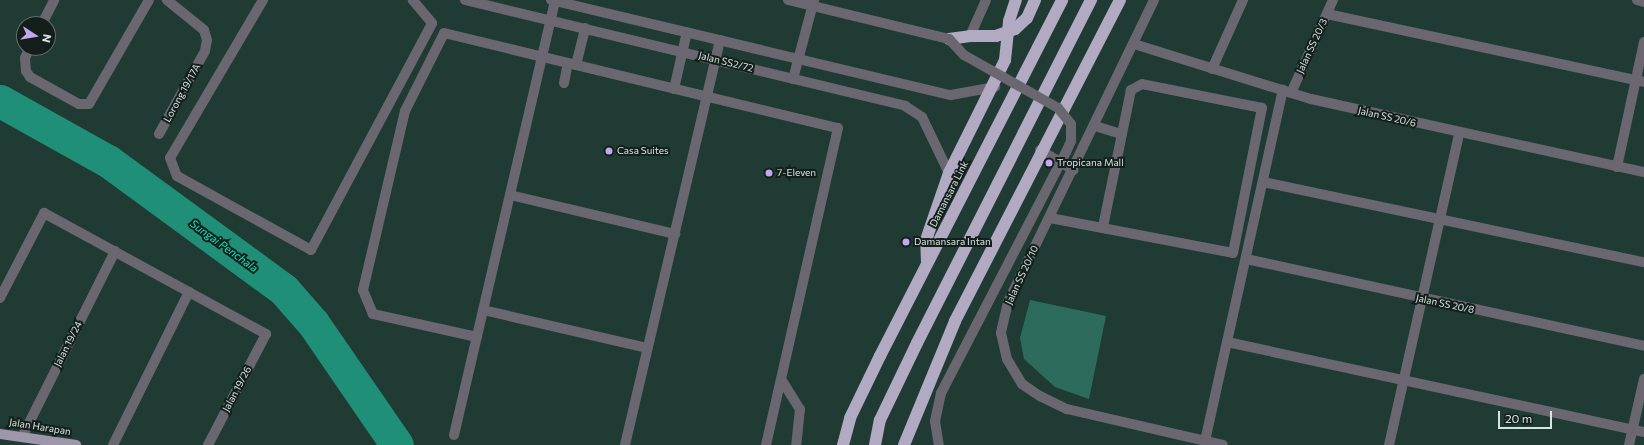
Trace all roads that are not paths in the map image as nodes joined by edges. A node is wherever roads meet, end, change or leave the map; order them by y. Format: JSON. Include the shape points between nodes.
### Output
{"nodes":[{"id":1,"x":54,"y":0,"type":"edge"},
{"id":2,"x":149,"y":0,"type":"edge"},
{"id":3,"x":168,"y":0,"type":"edge"},
{"id":4,"x":263,"y":0,"type":"edge"},
{"id":5,"x":413,"y":0,"type":"edge"},
{"id":6,"x":465,"y":0,"type":"edge"},
{"id":7,"x":553,"y":0,"type":"edge"},
{"id":8,"x":788,"y":0,"type":"edge"},
{"id":9,"x":814,"y":0,"type":"edge"},
{"id":10,"x":986,"y":0,"type":"edge"},
{"id":11,"x":1016,"y":0,"type":"edge"},
{"id":12,"x":1035,"y":0,"type":"edge"},
{"id":13,"x":1062,"y":0,"type":"edge"},
{"id":14,"x":1090,"y":0,"type":"edge"},
{"id":15,"x":1120,"y":0,"type":"edge"},
{"id":16,"x":1154,"y":0,"type":"edge"},
{"id":17,"x":1243,"y":0,"type":"edge"},
{"id":18,"x":1333,"y":0,"type":"edge"},
{"id":19,"x":1637,"y":0,"type":"edge"},
{"id":20,"x":1644,"y":2,"type":"edge"},
{"id":21,"x":1327,"y":14,"type":"junction"},
{"id":22,"x":46,"y":16,"type":"edge"},
{"id":23,"x":550,"y":19,"type":"junction"},
{"id":24,"x":584,"y":28,"type":"junction"},
{"id":25,"x":687,"y":32,"type":"junction"},
{"id":26,"x":970,"y":36,"type":"junction"},
{"id":27,"x":949,"y":39,"type":"junction"},
{"id":28,"x":720,"y":40,"type":"junction"},
{"id":29,"x":1644,"y":42,"type":"edge"},
{"id":30,"x":1134,"y":44,"type":"junction"},
{"id":31,"x":682,"y":52,"type":"junction"},
{"id":32,"x":26,"y":56,"type":"edge"},
{"id":33,"x":542,"y":56,"type":"junction"},
{"id":34,"x":799,"y":58,"type":"junction"},
{"id":35,"x":716,"y":60,"type":"junction"},
{"id":36,"x":572,"y":64,"type":"junction"},
{"id":37,"x":1212,"y":69,"type":"junction"},
{"id":38,"x":793,"y":79,"type":"junction"},
{"id":39,"x":1640,"y":81,"type":"edge"},
{"id":40,"x":564,"y":83,"type":"dead end"},
{"id":41,"x":994,"y":87,"type":"junction"},
{"id":42,"x":674,"y":89,"type":"junction"},
{"id":43,"x":1287,"y":92,"type":"junction"},
{"id":44,"x":707,"y":97,"type":"junction"},
{"id":45,"x":1095,"y":126,"type":"junction"},
{"id":46,"x":159,"y":134,"type":"dead end"},
{"id":47,"x":1122,"y":134,"type":"junction"},
{"id":48,"x":1459,"y":134,"type":"junction"},
{"id":49,"x":1040,"y":150,"type":"junction"},
{"id":50,"x":1617,"y":167,"type":"junction"},
{"id":51,"x":1073,"y":170,"type":"junction"},
{"id":52,"x":1644,"y":172,"type":"edge"},
{"id":53,"x":950,"y":173,"type":"junction"},
{"id":54,"x":1263,"y":182,"type":"junction"},
{"id":55,"x":510,"y":195,"type":"junction"},
{"id":56,"x":1050,"y":218,"type":"junction"},
{"id":57,"x":1439,"y":221,"type":"junction"},
{"id":58,"x":1103,"y":227,"type":"junction"},
{"id":59,"x":675,"y":234,"type":"junction"},
{"id":60,"x":115,"y":251,"type":"junction"},
{"id":61,"x":1246,"y":259,"type":"junction"},
{"id":62,"x":1644,"y":262,"type":"edge"},
{"id":63,"x":927,"y":264,"type":"junction"},
{"id":64,"x":189,"y":292,"type":"junction"},
{"id":65,"x":0,"y":298,"type":"edge"},
{"id":66,"x":1422,"y":299,"type":"junction"},
{"id":67,"x":483,"y":310,"type":"junction"},
{"id":68,"x":477,"y":337,"type":"junction"},
{"id":69,"x":1227,"y":342,"type":"junction"},
{"id":70,"x":1644,"y":346,"type":"edge"},
{"id":71,"x":648,"y":348,"type":"junction"},
{"id":72,"x":781,"y":379,"type":"junction"},
{"id":73,"x":1644,"y":379,"type":"edge"},
{"id":74,"x":1404,"y":380,"type":"junction"},
{"id":75,"x":913,"y":416,"type":"junction"},
{"id":76,"x":1633,"y":430,"type":"junction"},
{"id":77,"x":1644,"y":432,"type":"edge"},
{"id":78,"x":0,"y":434,"type":"edge"},
{"id":79,"x":454,"y":435,"type":"dead end"},
{"id":80,"x":22,"y":437,"type":"junction"},
{"id":81,"x":1206,"y":441,"type":"junction"},
{"id":82,"x":76,"y":445,"type":"edge"},
{"id":83,"x":113,"y":445,"type":"edge"},
{"id":84,"x":208,"y":445,"type":"edge"},
{"id":85,"x":625,"y":445,"type":"edge"},
{"id":86,"x":766,"y":445,"type":"edge"},
{"id":87,"x":796,"y":445,"type":"edge"},
{"id":88,"x":843,"y":445,"type":"edge"},
{"id":89,"x":875,"y":445,"type":"edge"},
{"id":90,"x":904,"y":445,"type":"edge"},
{"id":91,"x":908,"y":445,"type":"edge"},
{"id":92,"x":939,"y":445,"type":"edge"},
{"id":93,"x":1223,"y":445,"type":"edge"},
{"id":94,"x":1389,"y":445,"type":"edge"},
{"id":95,"x":1629,"y":445,"type":"edge"}],
"edges":[{"from":1,"to":22,"type":"street"},
{"from":2,"to":32,"type":"street","via":[[88,104],[79,104],[30,77],[26,71]]},
{"from":3,"to":46,"type":"street","name":"Lorong 19/17A","via":[[204,30],[205,51]]},
{"from":4,"to":5,"type":"street","via":[[170,158],[177,176],[311,250],[432,23]]},
{"from":6,"to":23,"type":"street","name":"Jalan SS2/72"},
{"from":7,"to":23,"type":"street"},
{"from":7,"to":25,"type":"street","name":"Jalan SS2/72"},
{"from":8,"to":27,"type":"street","bridge":true},
{"from":9,"to":34,"type":"street"},
{"from":10,"to":26,"type":"street"},
{"from":11,"to":41,"type":"highway","via":[[1009,21],[1006,60]]},
{"from":12,"to":26,"type":"highway","bridge":true,"via":[[1027,18],[1015,29],[996,36]]},
{"from":13,"to":63,"type":"highway","name":"Damansara Link"},
{"from":14,"to":89,"type":"highway","via":[[913,350],[880,420]]},
{"from":15,"to":49,"type":"highway"},
{"from":16,"to":30,"type":"street","name":"Jalan SS 20/10"},
{"from":17,"to":37,"type":"street"},
{"from":18,"to":21,"type":"street","name":"Jalan SS 20/3"},
{"from":19,"to":20,"type":"street"},
{"from":21,"to":39,"type":"street"},
{"from":21,"to":43,"type":"street","name":"Jalan SS 20/3"},
{"from":23,"to":24,"type":"street","name":"Jalan SS2/72"},
{"from":23,"to":33,"type":"street"},
{"from":24,"to":31,"type":"street","name":"Jalan SS2/72"},
{"from":24,"to":36,"type":"street"},
{"from":25,"to":28,"type":"street","name":"Jalan SS2/72"},
{"from":25,"to":31,"type":"street"},
{"from":26,"to":27,"type":"highway"},
{"from":27,"to":92,"type":"street","bridge":true,"via":[[964,55],[1064,112],[1072,131],[1066,152],[942,393],[935,421]]},
{"from":28,"to":34,"type":"street","name":"Jalan SS2/72"},
{"from":28,"to":35,"type":"street"},
{"from":29,"to":39,"type":"street"},
{"from":30,"to":37,"type":"street","name":"Jalan SS 20/6"},
{"from":30,"to":45,"type":"street","name":"Jalan SS 20/10"},
{"from":31,"to":35,"type":"street","name":"Jalan SS2/72"},
{"from":31,"to":42,"type":"street"},
{"from":33,"to":36,"type":"street"},
{"from":33,"to":55,"type":"street"},
{"from":33,"to":68,"type":"street","via":[[444,33],[405,111],[363,290],[373,314]]},
{"from":34,"to":38,"type":"street"},
{"from":34,"to":41,"type":"street","name":"Jalan SS2/72","via":[[952,95]]},
{"from":35,"to":38,"type":"street","name":"Jalan SS2/72"},
{"from":35,"to":44,"type":"street"},
{"from":36,"to":40,"type":"street"},
{"from":36,"to":42,"type":"street"},
{"from":37,"to":43,"type":"street","name":"Jalan SS 20/6"},
{"from":38,"to":53,"type":"street","name":"Jalan SS2/72","via":[[905,106],[922,117]]},
{"from":39,"to":50,"type":"street"},
{"from":41,"to":53,"type":"highway"},
{"from":42,"to":44,"type":"street"},
{"from":43,"to":48,"type":"street","name":"Jalan SS 20/6"},
{"from":43,"to":54,"type":"street","name":"Jalan SS 20/3"},
{"from":44,"to":59,"type":"street"},
{"from":44,"to":72,"type":"street","via":[[838,128]]},
{"from":45,"to":47,"type":"street"},
{"from":45,"to":51,"type":"street","name":"Jalan SS 20/10"},
{"from":47,"to":58,"type":"street"},
{"from":47,"to":58,"type":"street","via":[[1130,90],[1142,84],[1262,108],[1233,253]]},
{"from":48,"to":50,"type":"street","name":"Jalan SS 20/6"},
{"from":48,"to":57,"type":"street"},
{"from":49,"to":51,"type":"street"},
{"from":49,"to":75,"type":"highway","via":[[955,321]]},
{"from":50,"to":52,"type":"street","name":"Jalan SS 20/6"},
{"from":51,"to":56,"type":"street","name":"Jalan SS 20/10"},
{"from":53,"to":63,"type":"highway","via":[[926,240]]},
{"from":54,"to":57,"type":"street"},
{"from":54,"to":61,"type":"street","name":"Jalan SS 20/3"},
{"from":55,"to":59,"type":"street"},
{"from":55,"to":67,"type":"street"},
{"from":56,"to":58,"type":"street"},
{"from":56,"to":81,"type":"street","name":"Jalan SS 20/10","via":[[1008,302],[1001,333],[1007,359],[1022,384],[1067,409]]},
{"from":57,"to":62,"type":"street"},
{"from":57,"to":66,"type":"street"},
{"from":59,"to":71,"type":"street"},
{"from":60,"to":64,"type":"street"},
{"from":60,"to":65,"type":"street","via":[[44,213]]},
{"from":60,"to":80,"type":"street","name":"Jalan 19/24"},
{"from":61,"to":66,"type":"street","name":"Jalan SS 20/8"},
{"from":61,"to":69,"type":"street","name":"Jalan SS 20/3"},
{"from":63,"to":88,"type":"highway","name":"Damansara Link","via":[[850,418]]},
{"from":64,"to":83,"type":"street"},
{"from":64,"to":84,"type":"street","name":"Jalan 19/26","via":[[266,334]]},
{"from":66,"to":70,"type":"street","name":"Jalan SS 20/8"},
{"from":66,"to":74,"type":"street"},
{"from":67,"to":68,"type":"street"},
{"from":67,"to":71,"type":"street"},
{"from":68,"to":79,"type":"street"},
{"from":69,"to":74,"type":"street"},
{"from":69,"to":81,"type":"street","name":"Jalan SS 20/3"},
{"from":71,"to":85,"type":"street"},
{"from":72,"to":86,"type":"street"},
{"from":72,"to":87,"type":"street","via":[[800,409]]},
{"from":73,"to":76,"type":"street"},
{"from":74,"to":76,"type":"street"},
{"from":74,"to":94,"type":"street"},
{"from":75,"to":90,"type":"highway"},
{"from":75,"to":91,"type":"main road"},
{"from":76,"to":77,"type":"street"},
{"from":76,"to":95,"type":"street"},
{"from":78,"to":80,"type":"main road","name":"Jalan Harapan"},
{"from":80,"to":82,"type":"main road","name":"Jalan Harapan"},
{"from":81,"to":93,"type":"street","name":"Jalan SS 20/10"}]}
